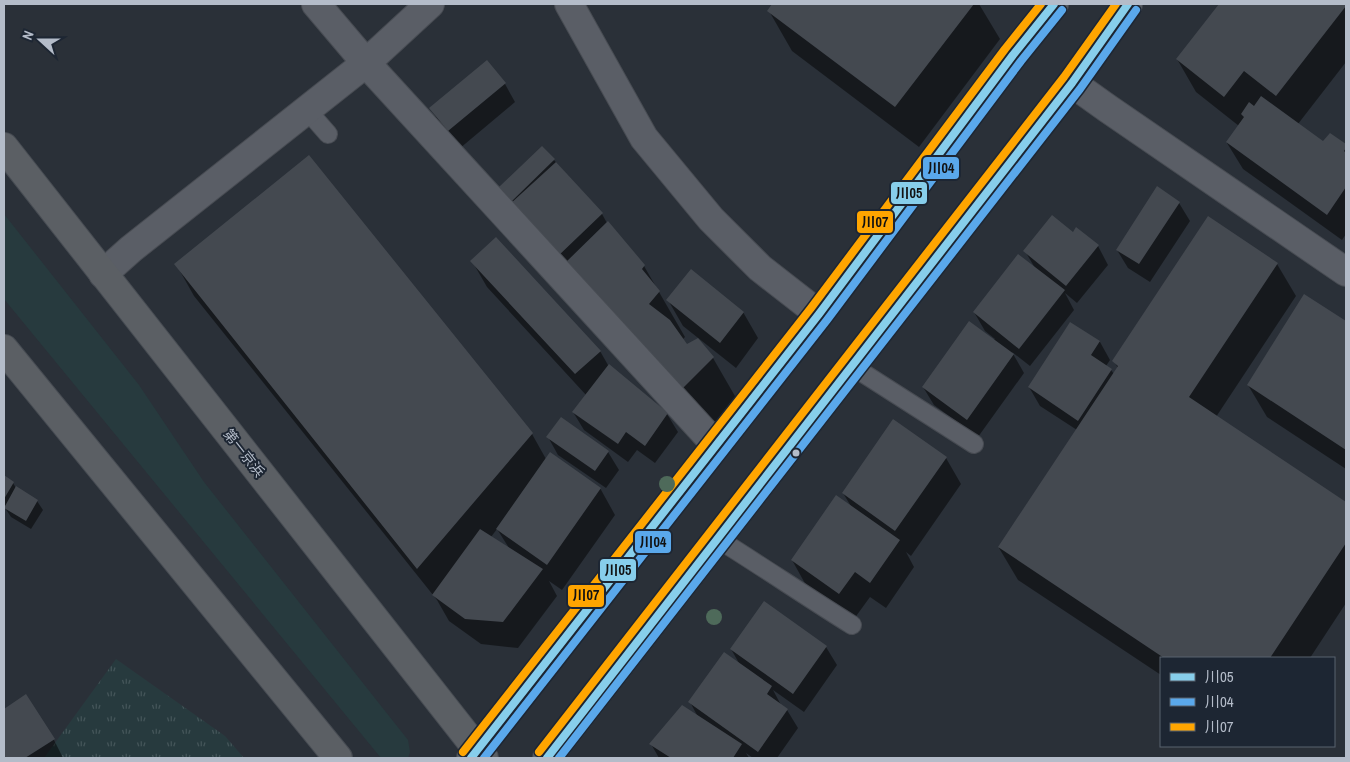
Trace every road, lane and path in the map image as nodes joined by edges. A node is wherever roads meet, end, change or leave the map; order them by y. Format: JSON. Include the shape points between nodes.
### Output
{"nodes":[{"id":1,"x":316,"y":4,"type":"edge"},
{"id":2,"x":430,"y":4,"type":"edge"},
{"id":3,"x":569,"y":4,"type":"edge"},
{"id":4,"x":1054,"y":4,"type":"edge"},
{"id":5,"x":1128,"y":4,"type":"edge"},
{"id":6,"x":366,"y":63,"type":"junction"},
{"id":7,"x":1072,"y":83,"type":"junction"},
{"id":8,"x":307,"y":110,"type":"junction"},
{"id":9,"x":328,"y":134,"type":"dead end"},
{"id":10,"x":4,"y":147,"type":"edge"},
{"id":11,"x":1346,"y":272,"type":"edge"},
{"id":12,"x":103,"y":274,"type":"junction"},
{"id":13,"x":819,"y":314,"type":"junction"},
{"id":14,"x":4,"y":350,"type":"edge"},
{"id":15,"x":852,"y":366,"type":"junction"},
{"id":16,"x":974,"y":444,"type":"dead end"},
{"id":17,"x":716,"y":445,"type":"junction"},
{"id":18,"x":718,"y":539,"type":"junction"},
{"id":19,"x":852,"y":625,"type":"dead end"},
{"id":20,"x":477,"y":756,"type":"edge"},
{"id":21,"x":338,"y":758,"type":"edge"},
{"id":22,"x":547,"y":758,"type":"edge"}],
"edges":[{"from":1,"to":6,"type":"street"},
{"from":2,"to":6,"type":"street"},
{"from":3,"to":13,"type":"street","via":[[644,138],[711,219],[760,268]]},
{"from":4,"to":13,"type":"highway"},
{"from":5,"to":7,"type":"highway"},
{"from":6,"to":8,"type":"street"},
{"from":6,"to":17,"type":"street"},
{"from":7,"to":11,"type":"street"},
{"from":7,"to":15,"type":"highway"},
{"from":8,"to":9,"type":"lane"},
{"from":8,"to":12,"type":"street","via":[[136,244]]},
{"from":10,"to":12,"type":"highway","name":"第一京浜"},
{"from":12,"to":20,"type":"highway","name":"第一京浜"},
{"from":13,"to":17,"type":"highway"},
{"from":14,"to":21,"type":"highway"},
{"from":15,"to":16,"type":"lane"},
{"from":15,"to":18,"type":"highway"},
{"from":17,"to":20,"type":"highway"},
{"from":18,"to":19,"type":"lane"},
{"from":18,"to":22,"type":"highway"}]}
